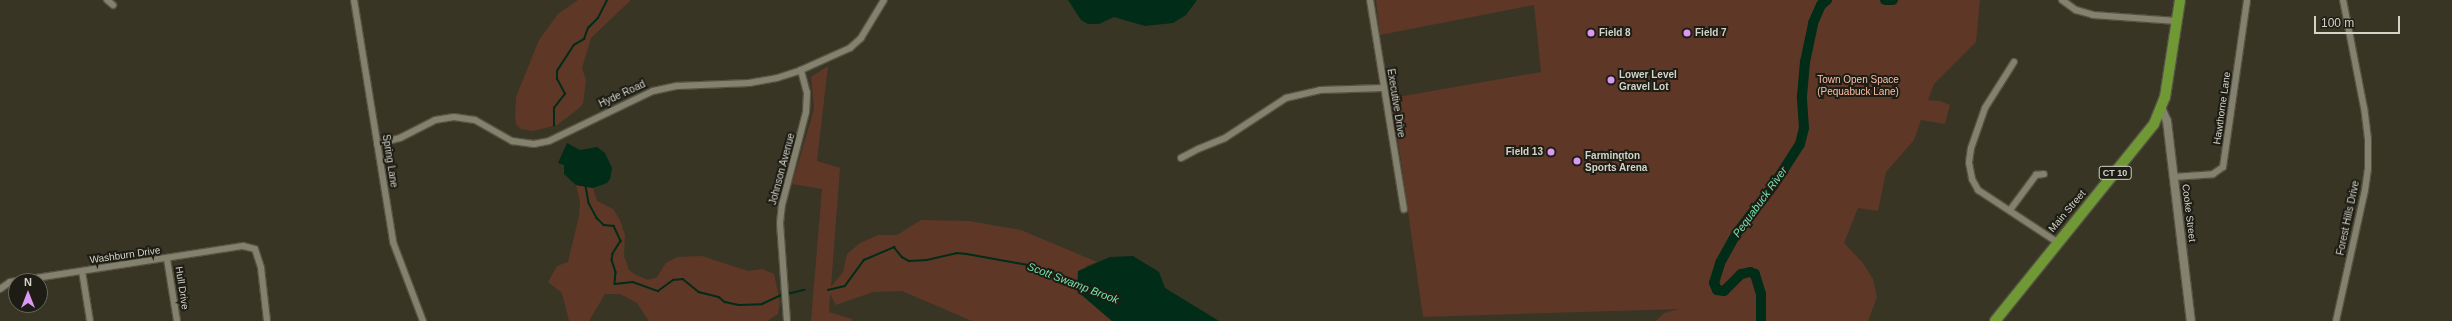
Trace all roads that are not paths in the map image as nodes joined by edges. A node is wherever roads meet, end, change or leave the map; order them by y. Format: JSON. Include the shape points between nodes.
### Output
{"nodes":[{"id":1,"x":107,"y":0,"type":"edge"},
{"id":2,"x":354,"y":0,"type":"edge"},
{"id":3,"x":884,"y":0,"type":"edge"},
{"id":4,"x":1370,"y":0,"type":"edge"},
{"id":5,"x":2062,"y":0,"type":"edge"},
{"id":6,"x":2180,"y":0,"type":"edge"},
{"id":7,"x":2247,"y":0,"type":"edge"},
{"id":8,"x":2343,"y":0,"type":"edge"},
{"id":9,"x":113,"y":5,"type":"dead end"},
{"id":10,"x":2176,"y":21,"type":"junction"},
{"id":11,"x":2014,"y":62,"type":"dead end"},
{"id":12,"x":801,"y":70,"type":"junction"},
{"id":13,"x":1383,"y":88,"type":"junction"},
{"id":14,"x":2162,"y":110,"type":"junction"},
{"id":15,"x":377,"y":144,"type":"junction"},
{"id":16,"x":1181,"y":158,"type":"dead end"},
{"id":17,"x":2044,"y":174,"type":"dead end"},
{"id":18,"x":2174,"y":177,"type":"junction"},
{"id":19,"x":1404,"y":208,"type":"dead end"},
{"id":20,"x":2010,"y":210,"type":"junction"},
{"id":21,"x":2057,"y":242,"type":"junction"},
{"id":22,"x":167,"y":259,"type":"junction"},
{"id":23,"x":82,"y":272,"type":"junction"},
{"id":24,"x":0,"y":289,"type":"edge"},
{"id":25,"x":90,"y":321,"type":"edge"},
{"id":26,"x":177,"y":321,"type":"edge"},
{"id":27,"x":267,"y":321,"type":"edge"},
{"id":28,"x":423,"y":321,"type":"edge"},
{"id":29,"x":787,"y":321,"type":"edge"},
{"id":30,"x":1995,"y":321,"type":"edge"},
{"id":31,"x":2191,"y":321,"type":"edge"},
{"id":32,"x":2336,"y":321,"type":"edge"}],
"edges":[{"from":1,"to":9,"type":"street"},
{"from":2,"to":15,"type":"street","name":"Spring Lane"},
{"from":3,"to":12,"type":"street","name":"Hyde Road","via":[[855,44]]},
{"from":4,"to":13,"type":"street","name":"Executive Drive"},
{"from":5,"to":10,"type":"street","via":[[2076,10],[2093,15]]},
{"from":6,"to":10,"type":"highway","name":"Main Street","number":"CT 10"},
{"from":7,"to":18,"type":"street","name":"Hawthorne Lane","via":[[2224,167],[2213,174]]},
{"from":8,"to":32,"type":"street","name":"Forest Hills Drive","via":[[2364,108],[2368,168]]},
{"from":10,"to":14,"type":"highway","name":"Main Street","number":"CT 10"},
{"from":11,"to":20,"type":"street","via":[[1985,108],[1971,148],[1969,163],[1972,179],[1978,190]]},
{"from":12,"to":15,"type":"street","name":"Hyde Road","via":[[758,82],[692,85],[653,91],[542,143],[519,143],[479,122],[454,117],[435,120],[400,138]]},
{"from":12,"to":29,"type":"street","name":"Johnson Avenue","via":[[807,93],[806,112],[782,205],[780,223]]},
{"from":13,"to":16,"type":"street","via":[[1320,90],[1286,98],[1225,138],[1198,148]]},
{"from":13,"to":19,"type":"street","name":"Executive Drive"},
{"from":14,"to":18,"type":"main road","name":"Cooke Street","via":[[2167,121]]},
{"from":14,"to":21,"type":"highway","name":"Main Street","number":"CT 10","via":[[2147,134]]},
{"from":15,"to":28,"type":"street","name":"Spring Lane","via":[[393,242]]},
{"from":17,"to":20,"type":"street","via":[[2036,175]]},
{"from":18,"to":31,"type":"main road","name":"Cooke Street"},
{"from":20,"to":21,"type":"street"},
{"from":21,"to":30,"type":"highway","name":"Main Street","number":"CT 10"},
{"from":22,"to":23,"type":"street","name":"Washburn Drive"},
{"from":22,"to":26,"type":"street","name":"Hull Drive"},
{"from":22,"to":27,"type":"street","name":"Washburn Drive","via":[[243,246],[255,249],[261,268]]},
{"from":23,"to":24,"type":"street","name":"Washburn Drive","via":[[10,282]]},
{"from":23,"to":25,"type":"street"}]}
